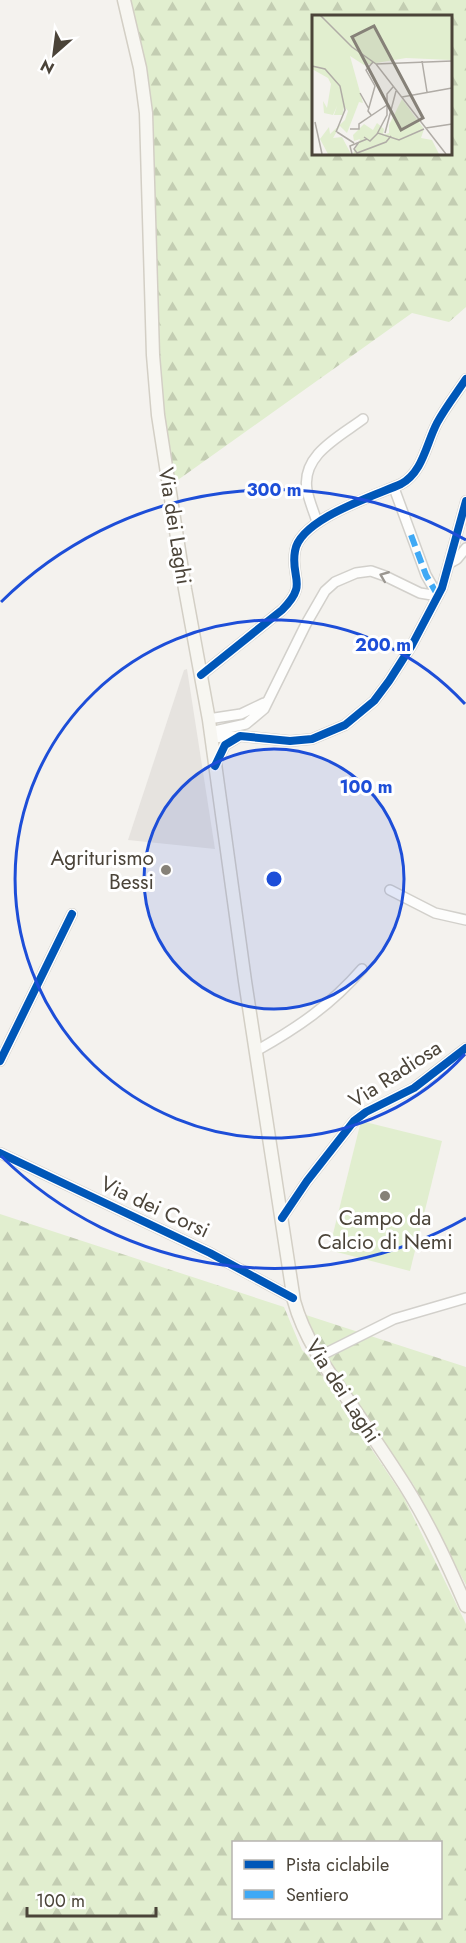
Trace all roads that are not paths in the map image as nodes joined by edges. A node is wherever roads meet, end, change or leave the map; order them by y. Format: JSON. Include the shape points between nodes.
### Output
{"nodes":[{"id":1,"x":124,"y":0,"type":"edge"},
{"id":2,"x":466,"y":379,"type":"edge"},
{"id":3,"x":363,"y":419,"type":"dead end"},
{"id":4,"x":394,"y":488,"type":"junction"},
{"id":5,"x":466,"y":501,"type":"edge"},
{"id":6,"x":317,"y":522,"type":"junction"},
{"id":7,"x":466,"y":548,"type":"edge"},
{"id":8,"x":450,"y":563,"type":"junction"},
{"id":9,"x":438,"y":596,"type":"junction"},
{"id":10,"x":201,"y":675,"type":"junction"},
{"id":11,"x":210,"y":730,"type":"junction"},
{"id":12,"x":240,"y":736,"type":"junction"},
{"id":13,"x":215,"y":766,"type":"junction"},
{"id":14,"x":390,"y":890,"type":"dead end"},
{"id":15,"x":72,"y":914,"type":"dead end"},
{"id":16,"x":466,"y":920,"type":"edge"},
{"id":17,"x":362,"y":969,"type":"dead end"},
{"id":18,"x":466,"y":1048,"type":"edge"},
{"id":19,"x":256,"y":1051,"type":"junction"},
{"id":20,"x":0,"y":1061,"type":"edge"},
{"id":21,"x":0,"y":1153,"type":"edge"},
{"id":22,"x":282,"y":1218,"type":"junction"},
{"id":23,"x":293,"y":1298,"type":"junction"},
{"id":24,"x":466,"y":1298,"type":"edge"},
{"id":25,"x":318,"y":1357,"type":"junction"},
{"id":26,"x":466,"y":1606,"type":"edge"}],
"edges":[{"from":1,"to":10,"type":"main road","name":"Via dei Laghi","via":[[140,68],[147,127],[153,366],[158,415]]},
{"from":2,"to":4,"type":"street","via":[[441,415],[417,469]]},
{"from":3,"to":6,"type":"street","via":[[311,462],[307,489]]},
{"from":4,"to":6,"type":"street"},
{"from":4,"to":9,"type":"street","via":[[426,575]]},
{"from":5,"to":8,"type":"street"},
{"from":6,"to":10,"type":"street","via":[[296,545],[298,585],[292,600]]},
{"from":7,"to":8,"type":"street"},
{"from":8,"to":9,"type":"street"},
{"from":9,"to":11,"type":"street","one_way":true,"via":[[420,593],[371,571],[334,582],[306,624],[261,712],[246,724]]},
{"from":9,"to":12,"type":"street","via":[[389,681],[356,717],[306,740]]},
{"from":10,"to":11,"type":"main road","name":"Via dei Laghi"},
{"from":11,"to":12,"type":"street"},
{"from":11,"to":13,"type":"main road","name":"Via dei Laghi"},
{"from":12,"to":13,"type":"street","via":[[225,745]]},
{"from":13,"to":19,"type":"main road","name":"Via dei Laghi"},
{"from":14,"to":16,"type":"street","via":[[435,913]]},
{"from":15,"to":20,"type":"street"},
{"from":17,"to":19,"type":"street","via":[[327,1005]]},
{"from":18,"to":22,"type":"street","name":"Via Radiosa","via":[[414,1088],[354,1121]]},
{"from":19,"to":22,"type":"main road","name":"Via dei Laghi"},
{"from":21,"to":23,"type":"street","name":"Via dei Corsi","via":[[210,1253]]},
{"from":22,"to":23,"type":"main road","name":"Via dei Laghi"},
{"from":23,"to":25,"type":"main road","name":"Via dei Laghi"},
{"from":24,"to":25,"type":"street","via":[[394,1319]]},
{"from":25,"to":26,"type":"main road","name":"Via dei Laghi","via":[[409,1491]]}]}
